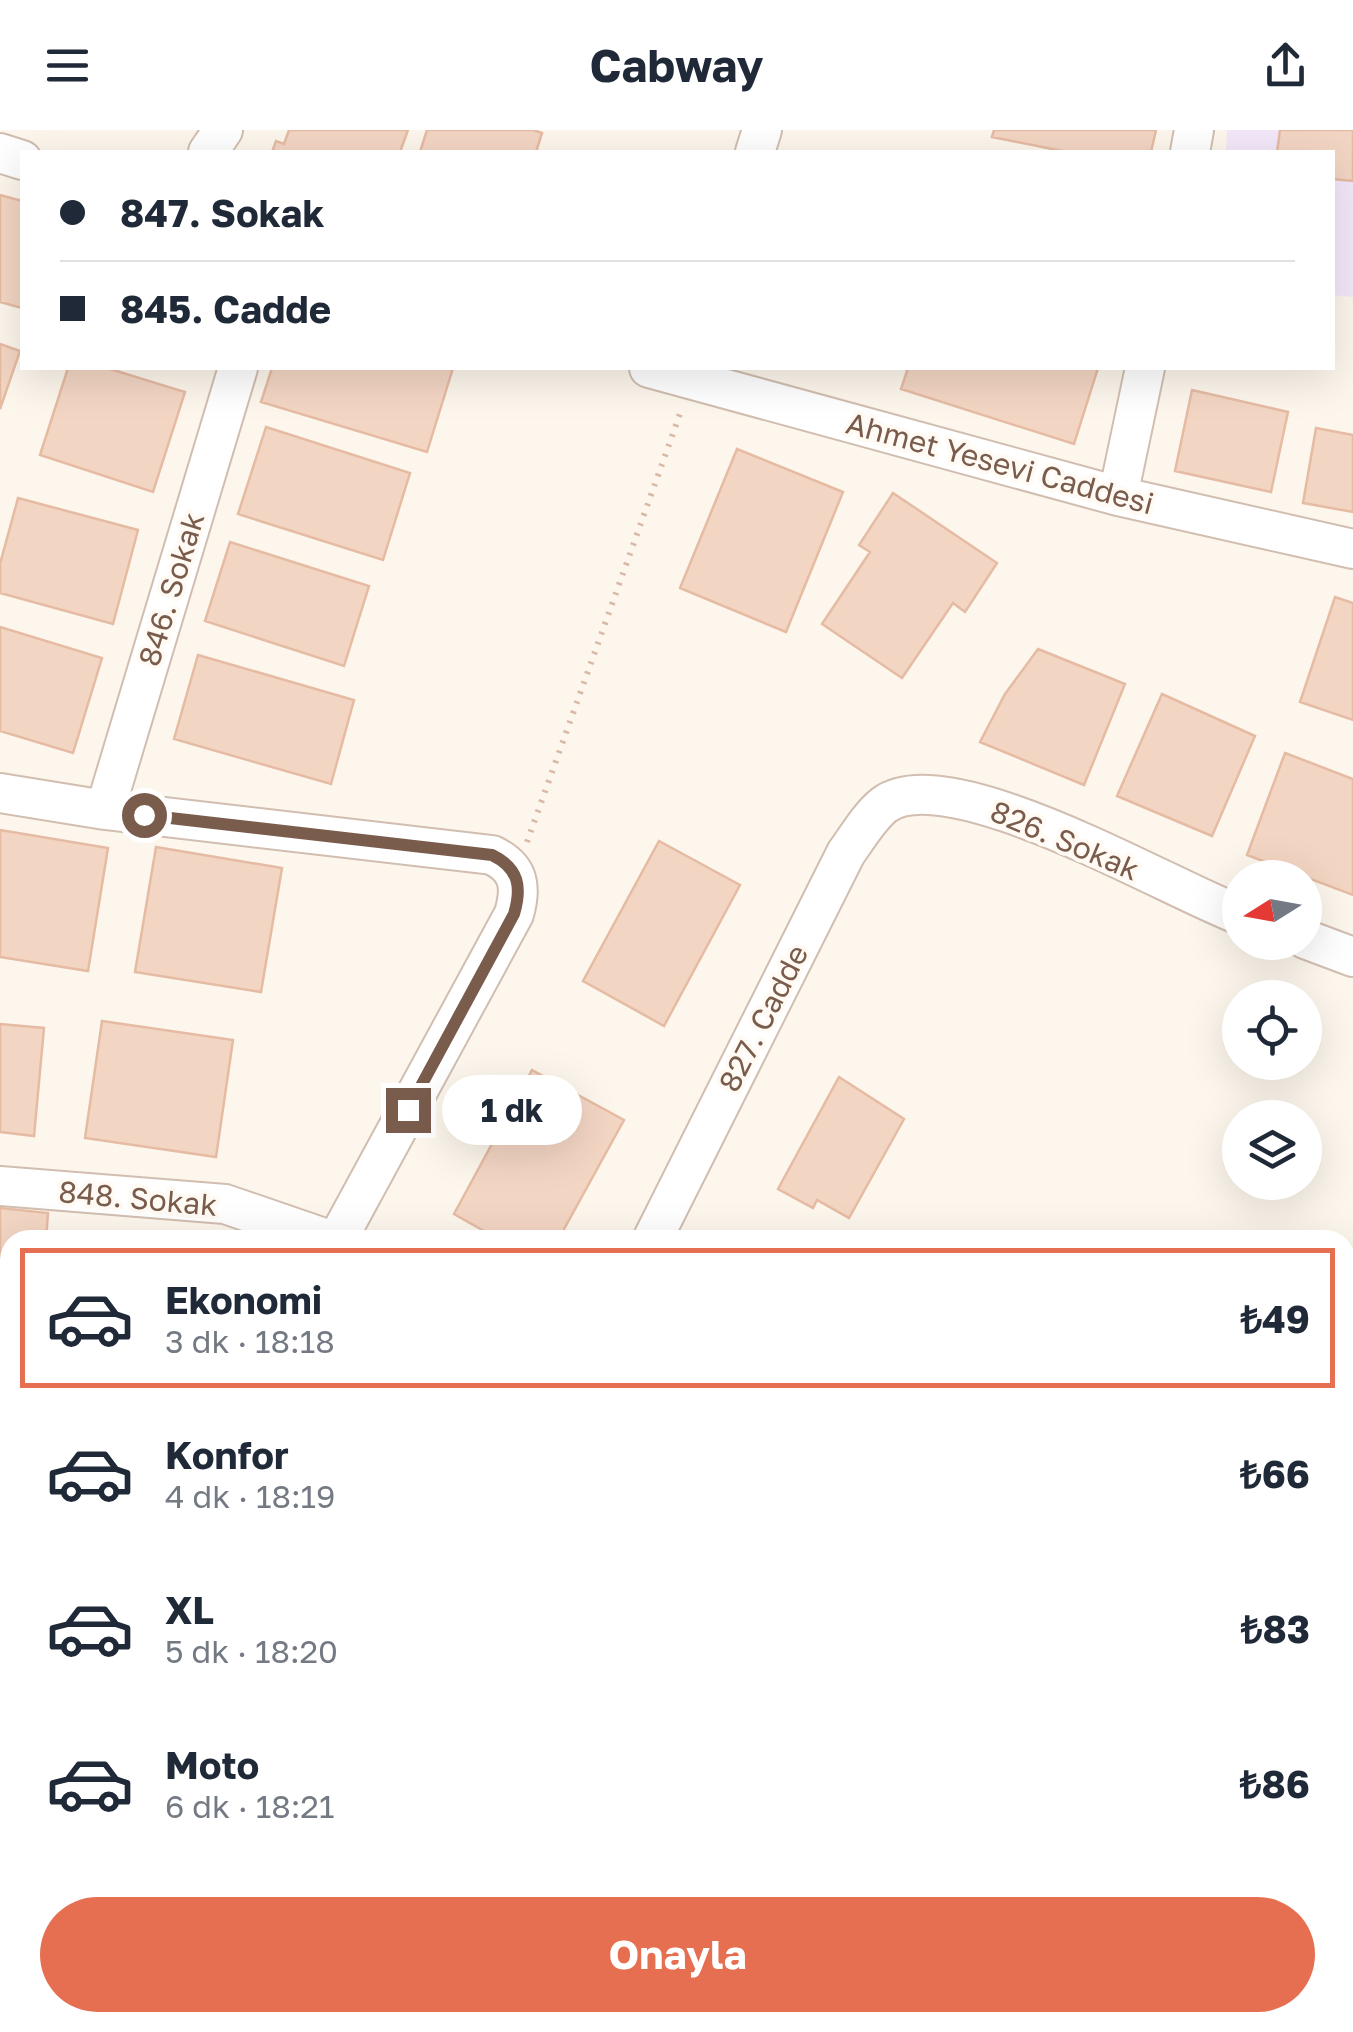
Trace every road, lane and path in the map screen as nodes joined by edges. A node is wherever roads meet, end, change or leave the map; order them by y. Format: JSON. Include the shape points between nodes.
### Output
{"nodes":[{"id":1,"x":237,"y":370,"type":"edge"},
{"id":2,"x":664,"y":370,"type":"edge"},
{"id":3,"x":1144,"y":370,"type":"edge"},
{"id":4,"x":693,"y":374,"type":"edge"},
{"id":5,"x":1118,"y":496,"type":"junction"},
{"id":6,"x":1353,"y":549,"type":"edge"},
{"id":7,"x":0,"y":793,"type":"edge"},
{"id":8,"x":886,"y":804,"type":"joint"},
{"id":9,"x":105,"y":810,"type":"junction"},
{"id":10,"x":514,"y":870,"type":"junction"},
{"id":11,"x":1222,"y":907,"type":"edge"},
{"id":12,"x":1322,"y":945,"type":"edge"},
{"id":13,"x":1353,"y":956,"type":"edge"},
{"id":14,"x":0,"y":1186,"type":"edge"},
{"id":15,"x":304,"y":1230,"type":"edge"},
{"id":16,"x":340,"y":1230,"type":"edge"},
{"id":17,"x":657,"y":1230,"type":"edge"}],
"edges":[{"from":1,"to":9,"type":"street","name":"846. Sokak"},
{"from":2,"to":4,"type":"street","name":"Ahmet Yesevi Caddesi"},
{"from":3,"to":5,"type":"street"},
{"from":4,"to":5,"type":"street","name":"Ahmet Yesevi Caddesi"},
{"from":4,"to":10,"type":"path"},
{"from":5,"to":6,"type":"street","name":"Ahmet Yesevi Caddesi"},
{"from":7,"to":9,"type":"street"},
{"from":8,"to":11,"type":"street","name":"826. Sokak","via":[[952,794],[1020,816]]},
{"from":8,"to":17,"type":"street","name":"827. Cadde","via":[[846,853]]},
{"from":9,"to":10,"type":"street","via":[[492,855]]},
{"from":10,"to":16,"type":"street","via":[[514,914]]},
{"from":12,"to":13,"type":"street"},
{"from":14,"to":15,"type":"street","name":"848. Sokak","via":[[226,1204]]}]}
